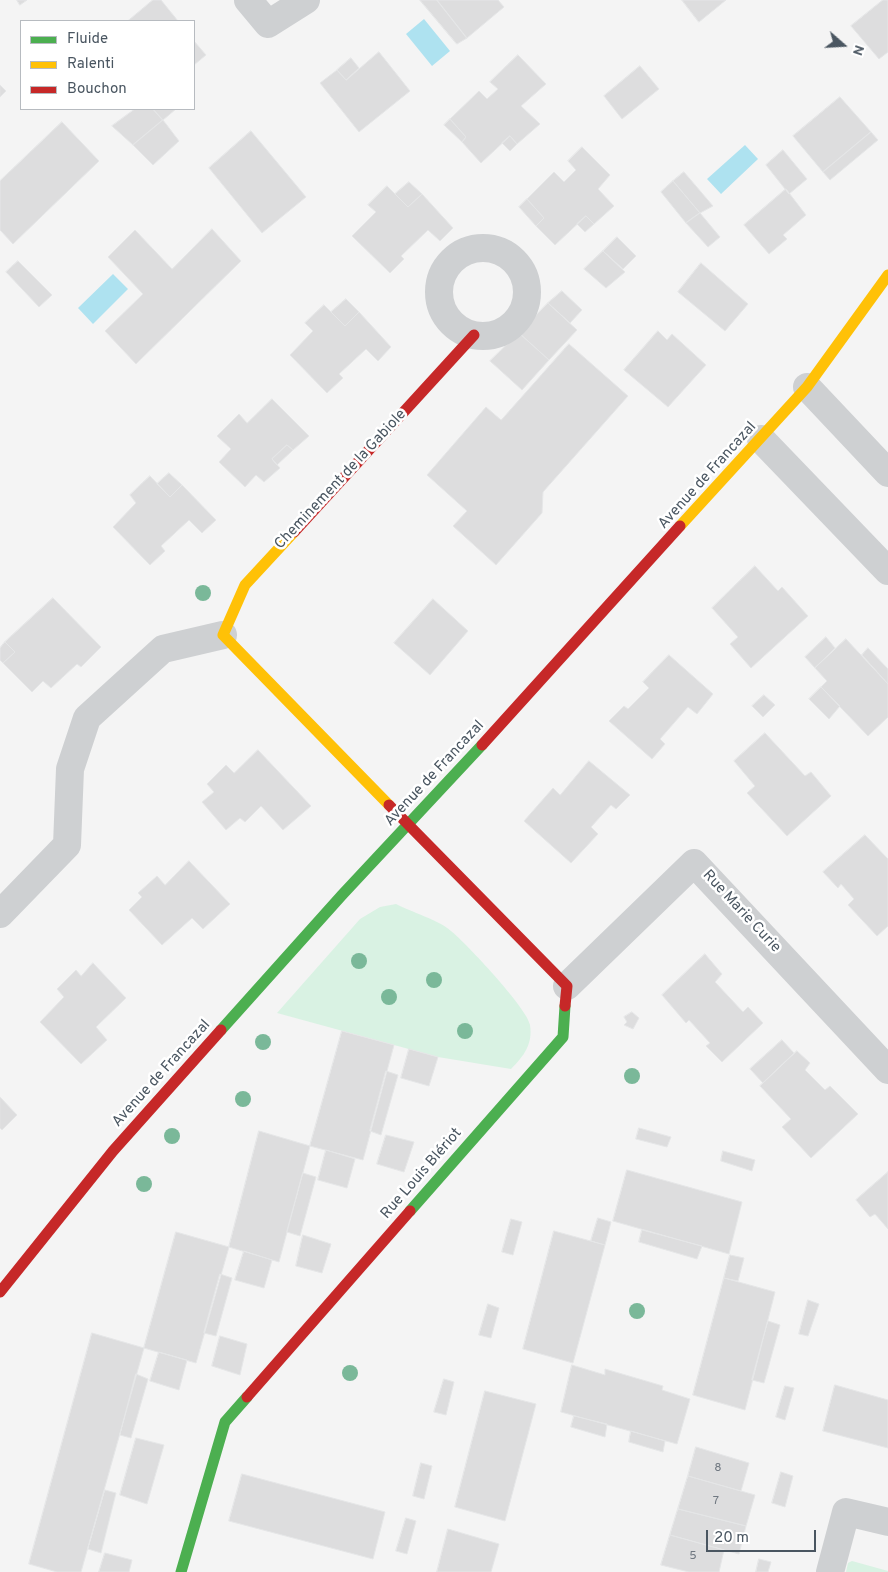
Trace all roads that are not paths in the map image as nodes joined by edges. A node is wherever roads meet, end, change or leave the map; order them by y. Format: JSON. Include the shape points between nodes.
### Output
{"nodes":[{"id":1,"x":248,"y":0,"type":"edge"},
{"id":2,"x":306,"y":0,"type":"edge"},
{"id":3,"x":888,"y":275,"type":"edge"},
{"id":4,"x":474,"y":335,"type":"dead end"},
{"id":5,"x":807,"y":387,"type":"junction"},
{"id":6,"x":761,"y":439,"type":"junction"},
{"id":7,"x":888,"y":473,"type":"edge"},
{"id":8,"x":888,"y":571,"type":"edge"},
{"id":9,"x":223,"y":635,"type":"junction"},
{"id":10,"x":409,"y":825,"type":"junction"},
{"id":11,"x":0,"y":914,"type":"edge"},
{"id":12,"x":567,"y":986,"type":"junction"},
{"id":13,"x":888,"y":1070,"type":"edge"},
{"id":14,"x":0,"y":1292,"type":"edge"},
{"id":15,"x":888,"y":1522,"type":"edge"},
{"id":16,"x":181,"y":1572,"type":"edge"},
{"id":17,"x":830,"y":1572,"type":"edge"}],
"edges":[{"from":1,"to":2,"type":"street","via":[[268,24]]},
{"from":3,"to":5,"type":"street","name":"Avenue de Francazal"},
{"from":4,"to":9,"type":"street","name":"Cheminement de la Gabiole","via":[[245,584]]},
{"from":5,"to":6,"type":"street","name":"Avenue de Francazal"},
{"from":5,"to":7,"type":"street"},
{"from":6,"to":8,"type":"street"},
{"from":6,"to":10,"type":"street","name":"Avenue de Francazal"},
{"from":9,"to":10,"type":"street"},
{"from":9,"to":11,"type":"street","via":[[163,649],[87,718],[70,769],[67,845]]},
{"from":10,"to":12,"type":"street"},
{"from":10,"to":14,"type":"street","name":"Avenue de Francazal","via":[[342,895],[113,1151]]},
{"from":12,"to":13,"type":"street","name":"Rue Marie Curie","via":[[694,863]]},
{"from":12,"to":16,"type":"street","name":"Rue Louis Blériot","via":[[563,1037],[225,1422]]},
{"from":15,"to":17,"type":"street","via":[[846,1512]]}]}
